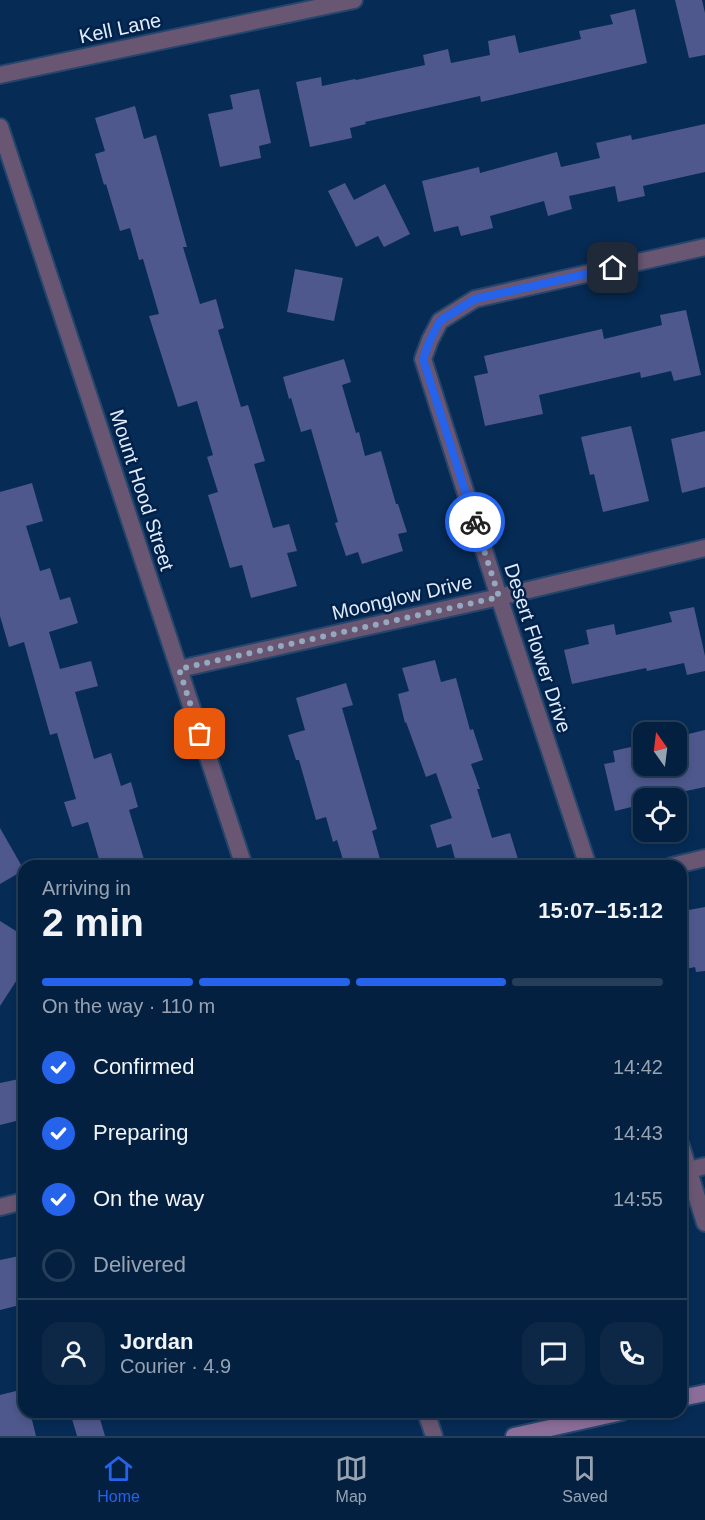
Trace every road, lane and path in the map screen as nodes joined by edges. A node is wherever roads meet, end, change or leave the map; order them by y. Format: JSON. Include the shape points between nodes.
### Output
{"nodes":[{"id":1,"x":354,"y":0,"type":"edge"},
{"id":2,"x":0,"y":75,"type":"edge"},
{"id":3,"x":0,"y":127,"type":"edge"},
{"id":4,"x":705,"y":248,"type":"edge"},
{"id":5,"x":705,"y":548,"type":"edge"},
{"id":6,"x":499,"y":597,"type":"junction"},
{"id":7,"x":179,"y":669,"type":"junction"},
{"id":8,"x":705,"y":858,"type":"edge"},
{"id":9,"x":242,"y":860,"type":"edge"},
{"id":10,"x":586,"y":860,"type":"edge"},
{"id":11,"x":687,"y":862,"type":"edge"},
{"id":12,"x":687,"y":1154,"type":"edge"},
{"id":13,"x":697,"y":1168,"type":"edge"},
{"id":14,"x":18,"y":1202,"type":"edge"},
{"id":15,"x":0,"y":1207,"type":"edge"},
{"id":16,"x":705,"y":1223,"type":"edge"},
{"id":17,"x":705,"y":1393,"type":"edge"},
{"id":18,"x":687,"y":1397,"type":"edge"},
{"id":19,"x":428,"y":1418,"type":"edge"},
{"id":20,"x":595,"y":1418,"type":"edge"},
{"id":21,"x":434,"y":1436,"type":"edge"},
{"id":22,"x":514,"y":1436,"type":"edge"}],
"edges":[{"from":1,"to":2,"type":"street","name":"Kell Lane"},
{"from":3,"to":7,"type":"street","name":"Mount Hood Street"},
{"from":4,"to":6,"type":"street","name":"Desert Flower Drive","via":[[475,299],[440,321],[423,359]]},
{"from":5,"to":6,"type":"street","name":"Moonglow Drive"},
{"from":6,"to":7,"type":"street","name":"Moonglow Drive"},
{"from":6,"to":10,"type":"street","name":"Desert Flower Drive"},
{"from":7,"to":9,"type":"street","name":"Mount Hood Street"},
{"from":8,"to":11,"type":"street"},
{"from":12,"to":13,"type":"street"},
{"from":13,"to":16,"type":"street"},
{"from":14,"to":15,"type":"street"},
{"from":17,"to":18,"type":"main road"},
{"from":19,"to":21,"type":"street"},
{"from":20,"to":22,"type":"main road"}]}
